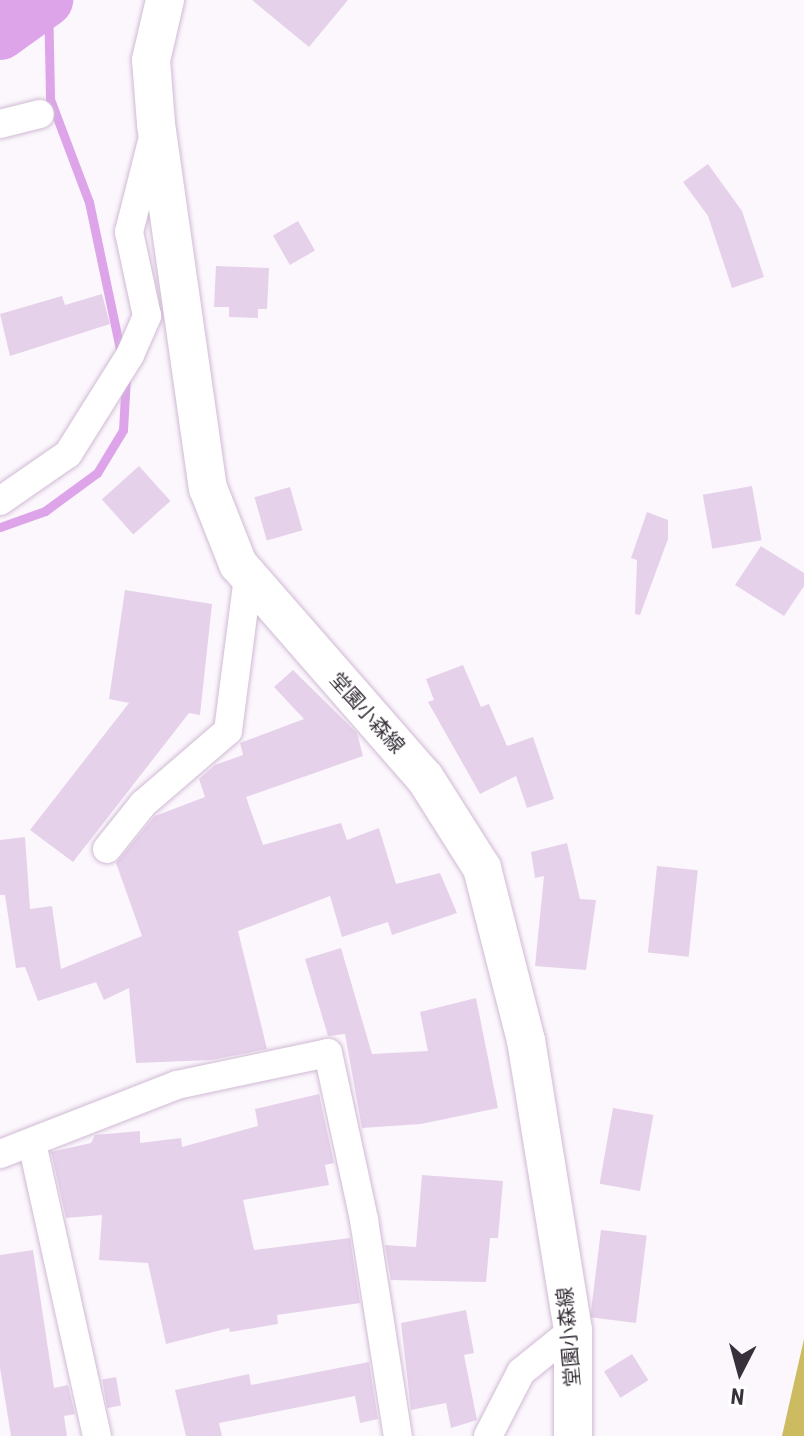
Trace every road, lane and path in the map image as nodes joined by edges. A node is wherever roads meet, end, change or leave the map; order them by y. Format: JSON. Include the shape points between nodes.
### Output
{"nodes":[{"id":1,"x":165,"y":0,"type":"edge"},
{"id":2,"x":40,"y":114,"type":"dead end"},
{"id":3,"x":0,"y":124,"type":"edge"},
{"id":4,"x":156,"y":124,"type":"junction"},
{"id":5,"x":0,"y":501,"type":"edge"},
{"id":6,"x":248,"y":576,"type":"junction"},
{"id":7,"x":107,"y":849,"type":"dead end"},
{"id":8,"x":32,"y":1143,"type":"junction"},
{"id":9,"x":0,"y":1154,"type":"edge"},
{"id":10,"x":573,"y":1330,"type":"junction"},
{"id":11,"x":97,"y":1436,"type":"edge"},
{"id":12,"x":398,"y":1436,"type":"edge"},
{"id":13,"x":488,"y":1436,"type":"edge"},
{"id":14,"x":573,"y":1436,"type":"edge"}],
"edges":[{"from":1,"to":4,"type":"main road","name":"堂園小森線","via":[[151,60]]},
{"from":2,"to":3,"type":"street"},
{"from":4,"to":5,"type":"street","via":[[129,232],[147,316],[130,355],[68,454]]},
{"from":4,"to":6,"type":"main road","name":"堂園小森線","via":[[208,488],[238,564]]},
{"from":6,"to":7,"type":"street","via":[[228,731],[143,804]]},
{"from":6,"to":10,"type":"main road","name":"堂園小森線","via":[[425,778],[482,868],[526,1040]]},
{"from":8,"to":9,"type":"street"},
{"from":8,"to":11,"type":"street"},
{"from":8,"to":12,"type":"street","via":[[177,1085],[328,1053],[364,1220]]},
{"from":10,"to":13,"type":"street","via":[[521,1372]]},
{"from":10,"to":14,"type":"main road","name":"堂園小森線"}]}
